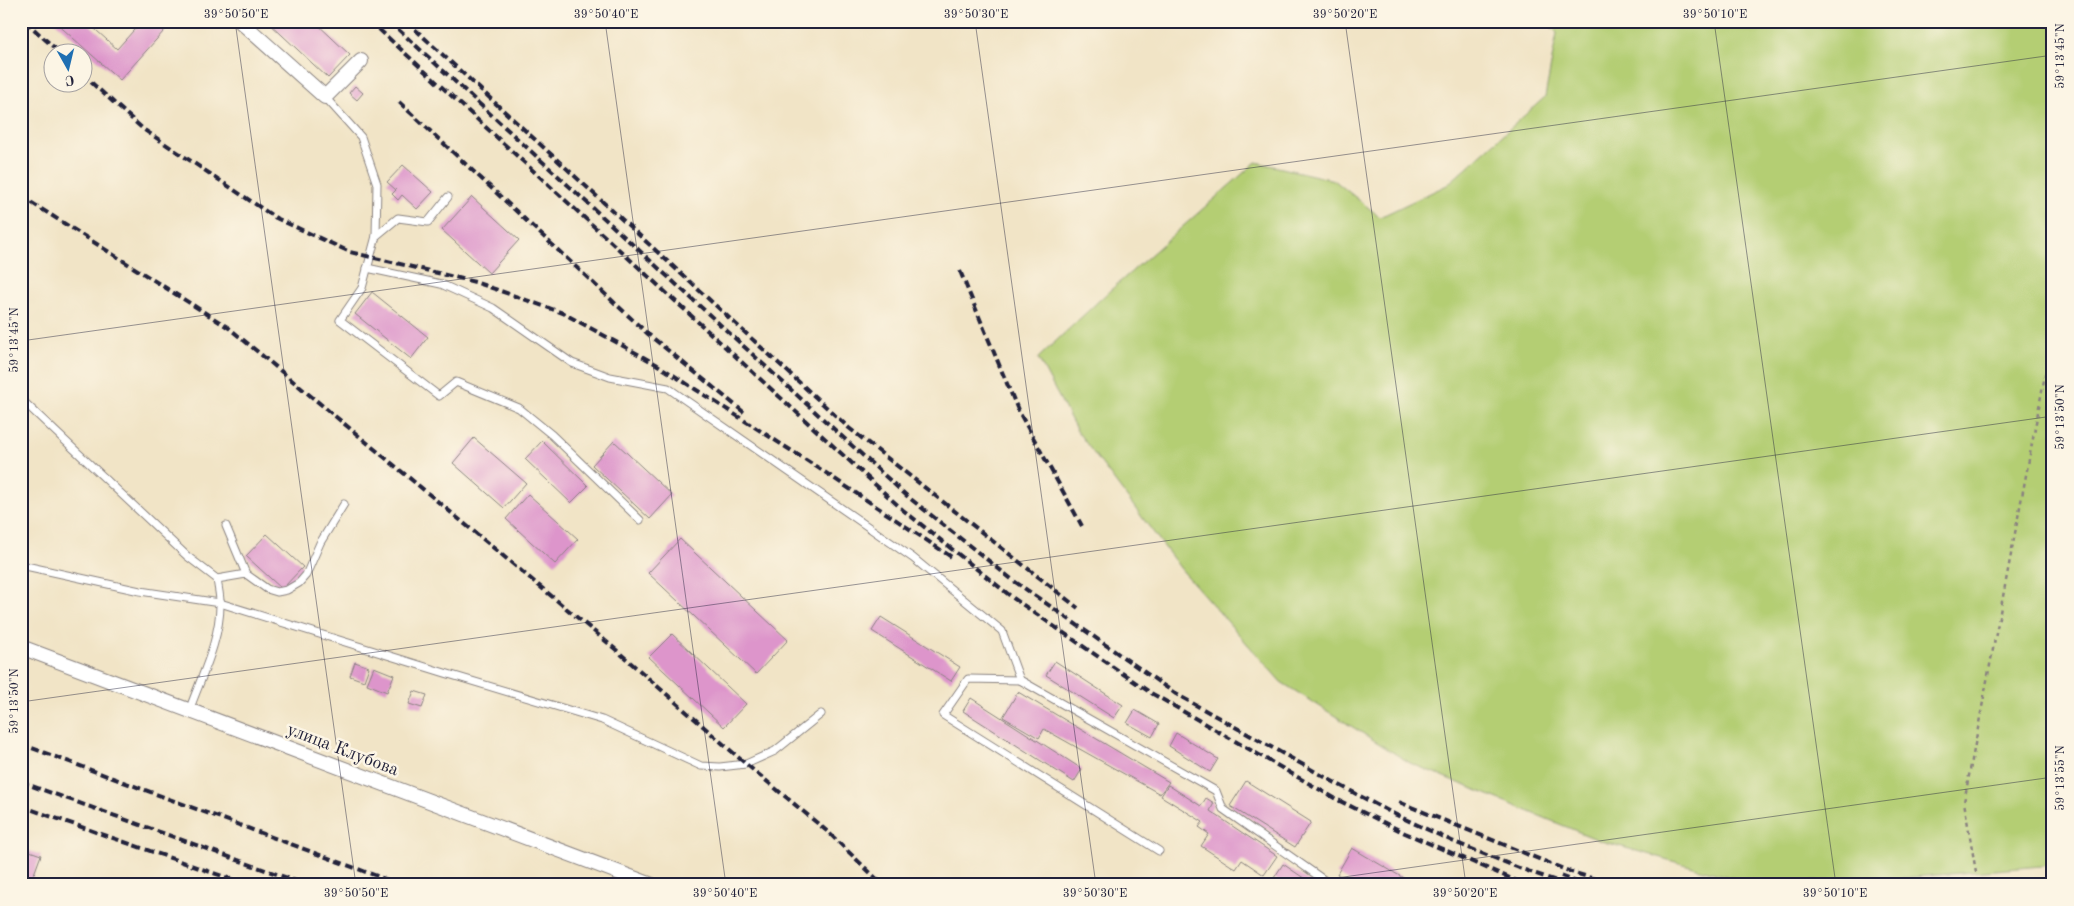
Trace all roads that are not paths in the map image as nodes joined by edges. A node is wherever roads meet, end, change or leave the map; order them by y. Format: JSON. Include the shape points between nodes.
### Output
{"nodes":[{"id":1,"x":240,"y":21,"type":"edge"},
{"id":2,"x":361,"y":61,"type":"dead end"},
{"id":3,"x":325,"y":97,"type":"junction"},
{"id":4,"x":448,"y":198,"type":"dead end"},
{"id":5,"x":376,"y":236,"type":"junction"},
{"id":6,"x":367,"y":268,"type":"junction"},
{"id":7,"x":21,"y":399,"type":"edge"},
{"id":8,"x":344,"y":504,"type":"dead end"},
{"id":9,"x":640,"y":520,"type":"dead end"},
{"id":10,"x":226,"y":526,"type":"dead end"},
{"id":11,"x":21,"y":565,"type":"edge"},
{"id":12,"x":246,"y":574,"type":"junction"},
{"id":13,"x":217,"y":579,"type":"junction"},
{"id":14,"x":220,"y":602,"type":"junction"},
{"id":15,"x":21,"y":647,"type":"edge"},
{"id":16,"x":1020,"y":680,"type":"junction"},
{"id":17,"x":189,"y":711,"type":"junction"},
{"id":18,"x":821,"y":714,"type":"dead end"},
{"id":19,"x":1159,"y":851,"type":"dead end"},
{"id":20,"x":652,"y":885,"type":"edge"},
{"id":21,"x":1331,"y":885,"type":"edge"}],
"edges":[{"from":1,"to":3,"type":"street"},
{"from":2,"to":3,"type":"street"},
{"from":3,"to":5,"type":"lane","via":[[361,137],[377,184]]},
{"from":4,"to":5,"type":"lane","via":[[428,222],[398,218]]},
{"from":5,"to":6,"type":"lane"},
{"from":6,"to":9,"type":"lane","via":[[362,288],[340,320],[439,396],[456,382],[519,408],[552,435]]},
{"from":6,"to":16,"type":"lane","via":[[441,284],[493,308],[572,363],[610,377],[668,388],[905,552],[1002,631]]},
{"from":7,"to":13,"type":"lane","via":[[187,556]]},
{"from":8,"to":12,"type":"lane","via":[[299,583],[278,592],[267,589]]},
{"from":10,"to":12,"type":"lane"},
{"from":11,"to":14,"type":"lane","via":[[140,591]]},
{"from":12,"to":13,"type":"lane"},
{"from":13,"to":14,"type":"lane"},
{"from":14,"to":17,"type":"lane","via":[[214,640]]},
{"from":14,"to":18,"type":"lane","via":[[602,720],[701,766],[746,764],[775,751]]},
{"from":15,"to":17,"type":"street","name":"улица Клубова"},
{"from":16,"to":19,"type":"lane","via":[[968,679],[943,715]]},
{"from":16,"to":21,"type":"lane","via":[[1216,791],[1223,810]]},
{"from":17,"to":20,"type":"street","name":"улица Клубова"}]}
